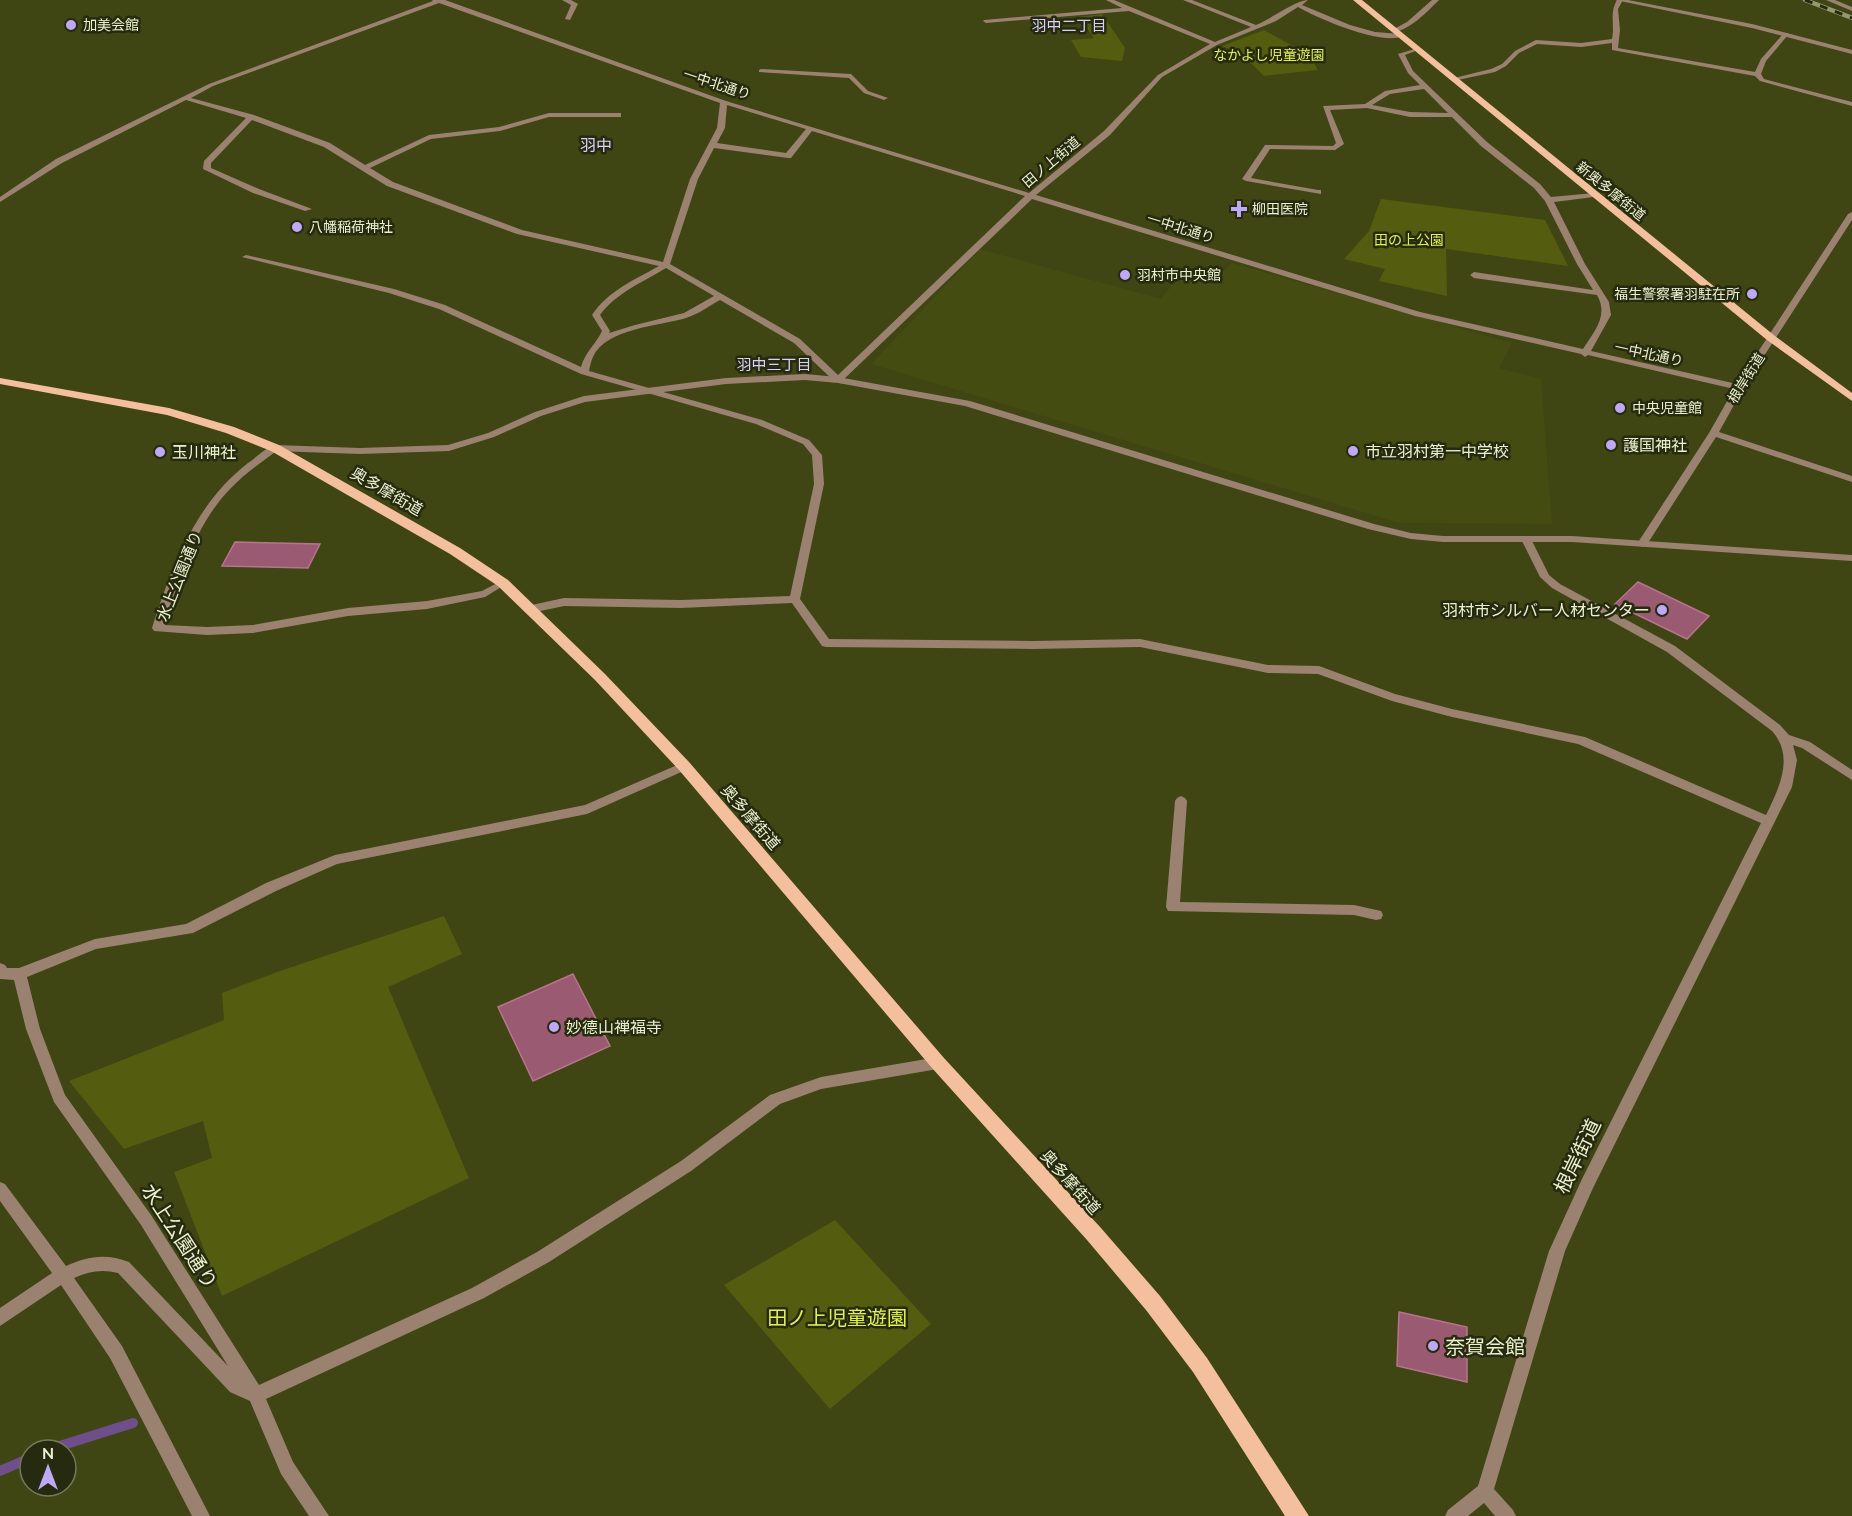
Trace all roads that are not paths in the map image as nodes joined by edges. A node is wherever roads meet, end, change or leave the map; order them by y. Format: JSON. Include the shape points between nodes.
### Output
{"nodes":[{"id":1,"x":438,"y":0,"type":"edge"},
{"id":2,"x":565,"y":0,"type":"edge"},
{"id":3,"x":1108,"y":0,"type":"edge"},
{"id":4,"x":1186,"y":0,"type":"edge"},
{"id":5,"x":1305,"y":0,"type":"edge"},
{"id":6,"x":1357,"y":0,"type":"edge"},
{"id":7,"x":1436,"y":0,"type":"edge"},
{"id":8,"x":1619,"y":0,"type":"edge"},
{"id":9,"x":1829,"y":0,"type":"edge"},
{"id":10,"x":1298,"y":5,"type":"junction"},
{"id":11,"x":1850,"y":6,"type":"edge"},
{"id":12,"x":1128,"y":9,"type":"junction"},
{"id":13,"x":568,"y":19,"type":"dead end"},
{"id":14,"x":986,"y":21,"type":"dead end"},
{"id":15,"x":1256,"y":27,"type":"junction"},
{"id":16,"x":1397,"y":34,"type":"junction"},
{"id":17,"x":1786,"y":34,"type":"junction"},
{"id":18,"x":1615,"y":41,"type":"junction"},
{"id":19,"x":1215,"y":44,"type":"junction"},
{"id":20,"x":1416,"y":49,"type":"junction"},
{"id":21,"x":1852,"y":52,"type":"edge"},
{"id":22,"x":762,"y":71,"type":"dead end"},
{"id":23,"x":1757,"y":74,"type":"junction"},
{"id":24,"x":1453,"y":79,"type":"junction"},
{"id":25,"x":1426,"y":87,"type":"junction"},
{"id":26,"x":185,"y":98,"type":"junction"},
{"id":27,"x":884,"y":98,"type":"dead end"},
{"id":28,"x":724,"y":102,"type":"junction"},
{"id":29,"x":1852,"y":104,"type":"edge"},
{"id":30,"x":1367,"y":106,"type":"junction"},
{"id":31,"x":618,"y":115,"type":"dead end"},
{"id":32,"x":1454,"y":115,"type":"junction"},
{"id":33,"x":251,"y":117,"type":"junction"},
{"id":34,"x":811,"y":128,"type":"junction"},
{"id":35,"x":712,"y":146,"type":"junction"},
{"id":36,"x":365,"y":168,"type":"junction"},
{"id":37,"x":1318,"y":192,"type":"dead end"},
{"id":38,"x":1031,"y":195,"type":"junction"},
{"id":39,"x":1594,"y":195,"type":"junction"},
{"id":40,"x":1,"y":199,"type":"edge"},
{"id":41,"x":1549,"y":200,"type":"junction"},
{"id":42,"x":308,"y":209,"type":"dead end"},
{"id":43,"x":1852,"y":214,"type":"edge"},
{"id":44,"x":246,"y":257,"type":"dead end"},
{"id":45,"x":666,"y":265,"type":"junction"},
{"id":46,"x":1474,"y":275,"type":"dead end"},
{"id":47,"x":1598,"y":293,"type":"junction"},
{"id":48,"x":720,"y":296,"type":"junction"},
{"id":49,"x":603,"y":338,"type":"junction"},
{"id":50,"x":1771,"y":338,"type":"junction"},
{"id":51,"x":1585,"y":354,"type":"junction"},
{"id":52,"x":584,"y":372,"type":"junction"},
{"id":53,"x":837,"y":380,"type":"junction"},
{"id":54,"x":0,"y":381,"type":"edge"},
{"id":55,"x":1739,"y":387,"type":"junction"},
{"id":56,"x":642,"y":390,"type":"junction"},
{"id":57,"x":1852,"y":398,"type":"edge"},
{"id":58,"x":1714,"y":433,"type":"junction"},
{"id":59,"x":275,"y":448,"type":"junction"},
{"id":60,"x":1852,"y":479,"type":"edge"},
{"id":61,"x":1526,"y":539,"type":"junction"},
{"id":62,"x":1642,"y":544,"type":"junction"},
{"id":63,"x":1852,"y":558,"type":"edge"},
{"id":64,"x":503,"y":583,"type":"junction"},
{"id":65,"x":795,"y":599,"type":"junction"},
{"id":66,"x":531,"y":609,"type":"junction"},
{"id":67,"x":1785,"y":738,"type":"junction"},
{"id":68,"x":684,"y":766,"type":"junction"},
{"id":69,"x":1852,"y":776,"type":"edge"},
{"id":70,"x":1181,"y":801,"type":"dead end"},
{"id":71,"x":1768,"y":821,"type":"junction"},
{"id":72,"x":1376,"y":915,"type":"dead end"},
{"id":73,"x":0,"y":969,"type":"edge"},
{"id":74,"x":20,"y":974,"type":"junction"},
{"id":75,"x":938,"y":1063,"type":"junction"},
{"id":76,"x":0,"y":1189,"type":"edge"},
{"id":77,"x":63,"y":1275,"type":"junction"},
{"id":78,"x":0,"y":1318,"type":"edge"},
{"id":79,"x":256,"y":1395,"type":"junction"},
{"id":80,"x":1485,"y":1491,"type":"junction"},
{"id":81,"x":201,"y":1516,"type":"edge"},
{"id":82,"x":320,"y":1516,"type":"edge"},
{"id":83,"x":1298,"y":1516,"type":"edge"},
{"id":84,"x":1454,"y":1516,"type":"edge"},
{"id":85,"x":1507,"y":1516,"type":"edge"}],
"edges":[{"from":1,"to":26,"type":"street"},
{"from":1,"to":28,"type":"street","name":"一中北通り"},
{"from":2,"to":13,"type":"street","via":[[576,4]]},
{"from":3,"to":12,"type":"street"},
{"from":4,"to":15,"type":"street"},
{"from":5,"to":10,"type":"street","name":"田ノ上街道"},
{"from":6,"to":16,"type":"main road","name":"新奥多摩街道"},
{"from":7,"to":16,"type":"street"},
{"from":8,"to":17,"type":"street"},
{"from":8,"to":18,"type":"street","via":[[1615,9]]},
{"from":9,"to":11,"type":"street"},
{"from":10,"to":15,"type":"street","name":"田ノ上街道"},
{"from":10,"to":16,"type":"street","via":[[1380,36]]},
{"from":12,"to":14,"type":"street"},
{"from":12,"to":19,"type":"street"},
{"from":15,"to":19,"type":"street","name":"田ノ上街道"},
{"from":16,"to":20,"type":"main road","name":"新奥多摩街道"},
{"from":17,"to":21,"type":"street"},
{"from":17,"to":23,"type":"street","via":[[1763,60]]},
{"from":18,"to":23,"type":"street","via":[[1614,50]]},
{"from":18,"to":24,"type":"street","via":[[1581,45],[1536,42],[1493,71]]},
{"from":19,"to":38,"type":"street","name":"田ノ上街道","via":[[1160,76],[1107,133]]},
{"from":20,"to":24,"type":"main road","name":"新奥多摩街道"},
{"from":20,"to":25,"type":"street","via":[[1401,54],[1410,72]]},
{"from":22,"to":27,"type":"street","via":[[851,76],[866,92]]},
{"from":23,"to":29,"type":"street","via":[[1762,80]]},
{"from":24,"to":39,"type":"main road","name":"新奥多摩街道"},
{"from":25,"to":30,"type":"street","via":[[1379,95]]},
{"from":25,"to":32,"type":"street"},
{"from":26,"to":33,"type":"street"},
{"from":26,"to":40,"type":"street","via":[[60,161]]},
{"from":28,"to":34,"type":"street","name":"一中北通り"},
{"from":28,"to":35,"type":"street","via":[[721,128]]},
{"from":30,"to":32,"type":"street","via":[[1389,114]]},
{"from":30,"to":37,"type":"street","via":[[1326,108],[1341,144],[1268,147],[1246,179]]},
{"from":31,"to":36,"type":"street","via":[[549,115],[500,129],[429,138]]},
{"from":32,"to":41,"type":"street"},
{"from":33,"to":36,"type":"street","via":[[327,145]]},
{"from":33,"to":42,"type":"street","via":[[207,163],[207,169]]},
{"from":34,"to":35,"type":"street","via":[[788,156]]},
{"from":34,"to":38,"type":"street","name":"一中北通り"},
{"from":35,"to":45,"type":"street","via":[[694,179]]},
{"from":36,"to":45,"type":"street","via":[[390,184],[520,232]]},
{"from":38,"to":51,"type":"street","name":"一中北通り","via":[[1418,314]]},
{"from":38,"to":53,"type":"street","name":"田ノ上街道"},
{"from":39,"to":41,"type":"street"},
{"from":39,"to":50,"type":"main road","name":"新奥多摩街道"},
{"from":41,"to":47,"type":"street"},
{"from":43,"to":50,"type":"street","name":"根岸街道"},
{"from":44,"to":52,"type":"street","via":[[442,307]]},
{"from":45,"to":48,"type":"street"},
{"from":45,"to":49,"type":"street","via":[[599,309],[596,315],[606,331]]},
{"from":46,"to":47,"type":"street"},
{"from":47,"to":51,"type":"street","via":[[1605,302],[1607,315]]},
{"from":48,"to":49,"type":"street","via":[[685,316]]},
{"from":48,"to":53,"type":"street","via":[[797,341]]},
{"from":49,"to":52,"type":"street","via":[[591,351]]},
{"from":50,"to":55,"type":"street","name":"根岸街道"},
{"from":50,"to":57,"type":"main road","name":"新奥多摩街道"},
{"from":51,"to":55,"type":"street","name":"一中北通り"},
{"from":52,"to":56,"type":"street"},
{"from":53,"to":56,"type":"street","via":[[773,377]]},
{"from":53,"to":61,"type":"street","via":[[967,403],[1372,527],[1443,539]]},
{"from":54,"to":59,"type":"main road","name":"奥多摩街道","via":[[169,412]]},
{"from":55,"to":58,"type":"street","name":"根岸街道"},
{"from":56,"to":59,"type":"street","via":[[558,406],[449,448]]},
{"from":56,"to":65,"type":"street","via":[[759,422],[796,436],[817,455],[817,497]]},
{"from":58,"to":60,"type":"street"},
{"from":58,"to":62,"type":"street","name":"根岸街道"},
{"from":59,"to":64,"type":"main road","name":"奥多摩街道","via":[[455,551]]},
{"from":59,"to":64,"type":"street","name":"水上公園通り","via":[[227,487],[207,511],[194,533],[158,628],[207,632],[253,629],[348,612],[427,605],[486,594]]},
{"from":61,"to":62,"type":"street"},
{"from":61,"to":67,"type":"street","via":[[1545,577],[1556,586],[1671,649],[1762,716]]},
{"from":62,"to":63,"type":"street"},
{"from":64,"to":66,"type":"main road","name":"奥多摩街道"},
{"from":65,"to":66,"type":"street","via":[[681,604],[564,602]]},
{"from":65,"to":71,"type":"street","via":[[826,643],[1140,643],[1268,669],[1319,670],[1392,697],[1581,740]]},
{"from":66,"to":68,"type":"main road","name":"奥多摩街道"},
{"from":67,"to":69,"type":"street","via":[[1806,745]]},
{"from":67,"to":71,"type":"street","name":"根岸街道","via":[[1791,771]]},
{"from":68,"to":74,"type":"street","via":[[587,808],[335,860],[188,929],[95,944]]},
{"from":68,"to":75,"type":"main road","name":"奥多摩街道"},
{"from":70,"to":72,"type":"street","via":[[1173,907],[1354,910]]},
{"from":71,"to":80,"type":"street","name":"根岸街道","via":[[1557,1251]]},
{"from":73,"to":74,"type":"street","via":[[2,974]]},
{"from":74,"to":79,"type":"street","name":"水上公園通り","via":[[33,1029],[59,1098],[146,1220]]},
{"from":75,"to":79,"type":"street","via":[[821,1083],[775,1099],[686,1166],[543,1257],[478,1293]]},
{"from":75,"to":83,"type":"main road","name":"奥多摩街道","via":[[1178,1333]]},
{"from":76,"to":77,"type":"street"},
{"from":77,"to":78,"type":"street"},
{"from":77,"to":79,"type":"street","via":[[102,1263],[123,1268],[236,1386]]},
{"from":77,"to":81,"type":"street","via":[[116,1352]]},
{"from":79,"to":82,"type":"street","name":"水上公園通り","via":[[287,1468]]},
{"from":80,"to":84,"type":"street"},
{"from":80,"to":85,"type":"street"}]}
